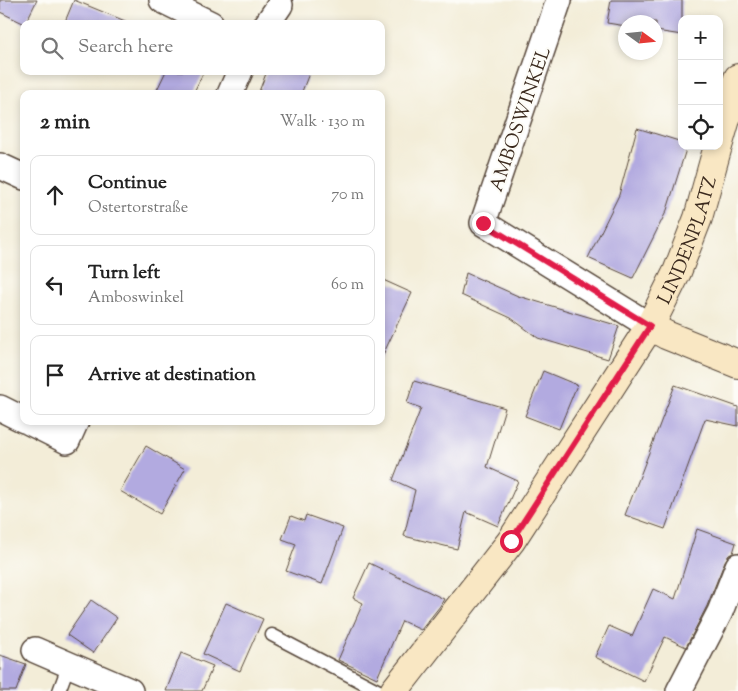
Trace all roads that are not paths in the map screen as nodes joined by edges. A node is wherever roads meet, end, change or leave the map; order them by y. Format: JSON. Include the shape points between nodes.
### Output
{"nodes":[{"id":1,"x":162,"y":0,"type":"edge"},
{"id":2,"x":559,"y":0,"type":"edge"},
{"id":3,"x":203,"y":20,"type":"edge"},
{"id":4,"x":238,"y":75,"type":"edge"},
{"id":5,"x":738,"y":78,"type":"edge"},
{"id":6,"x":232,"y":90,"type":"edge"},
{"id":7,"x":723,"y":131,"type":"edge"},
{"id":8,"x":718,"y":150,"type":"edge"},
{"id":9,"x":0,"y":166,"type":"edge"},
{"id":10,"x":20,"y":175,"type":"edge"},
{"id":11,"x":650,"y":326,"type":"junction"},
{"id":12,"x":738,"y":364,"type":"edge"},
{"id":13,"x":0,"y":408,"type":"edge"},
{"id":14,"x":20,"y":418,"type":"edge"},
{"id":15,"x":46,"y":425,"type":"edge"},
{"id":16,"x":71,"y":431,"type":"edge"},
{"id":17,"x":738,"y":566,"type":"edge"},
{"id":18,"x":272,"y":635,"type":"dead end"},
{"id":19,"x":35,"y":650,"type":"dead end"},
{"id":20,"x":69,"y":664,"type":"junction"},
{"id":21,"x":59,"y":691,"type":"edge"},
{"id":22,"x":130,"y":691,"type":"edge"},
{"id":23,"x":379,"y":691,"type":"edge"},
{"id":24,"x":394,"y":691,"type":"edge"},
{"id":25,"x":679,"y":691,"type":"edge"}],
"edges":[{"from":1,"to":3,"type":"street"},
{"from":2,"to":11,"type":"street","name":"AMBOSWINKEL","via":[[483,223]]},
{"from":4,"to":6,"type":"street"},
{"from":5,"to":7,"type":"street","name":"LINDENPLATZ"},
{"from":8,"to":11,"type":"street","name":"LINDENPLATZ","via":[[698,218],[677,272]]},
{"from":9,"to":10,"type":"street"},
{"from":11,"to":12,"type":"street","name":"LINDENPLATZ"},
{"from":11,"to":24,"type":"street","via":[[511,541]]},
{"from":13,"to":14,"type":"street"},
{"from":15,"to":16,"type":"street"},
{"from":17,"to":25,"type":"street","via":[[720,612]]},
{"from":18,"to":23,"type":"lane"},
{"from":19,"to":20,"type":"street"},
{"from":20,"to":21,"type":"lane"},
{"from":20,"to":22,"type":"street"}]}
